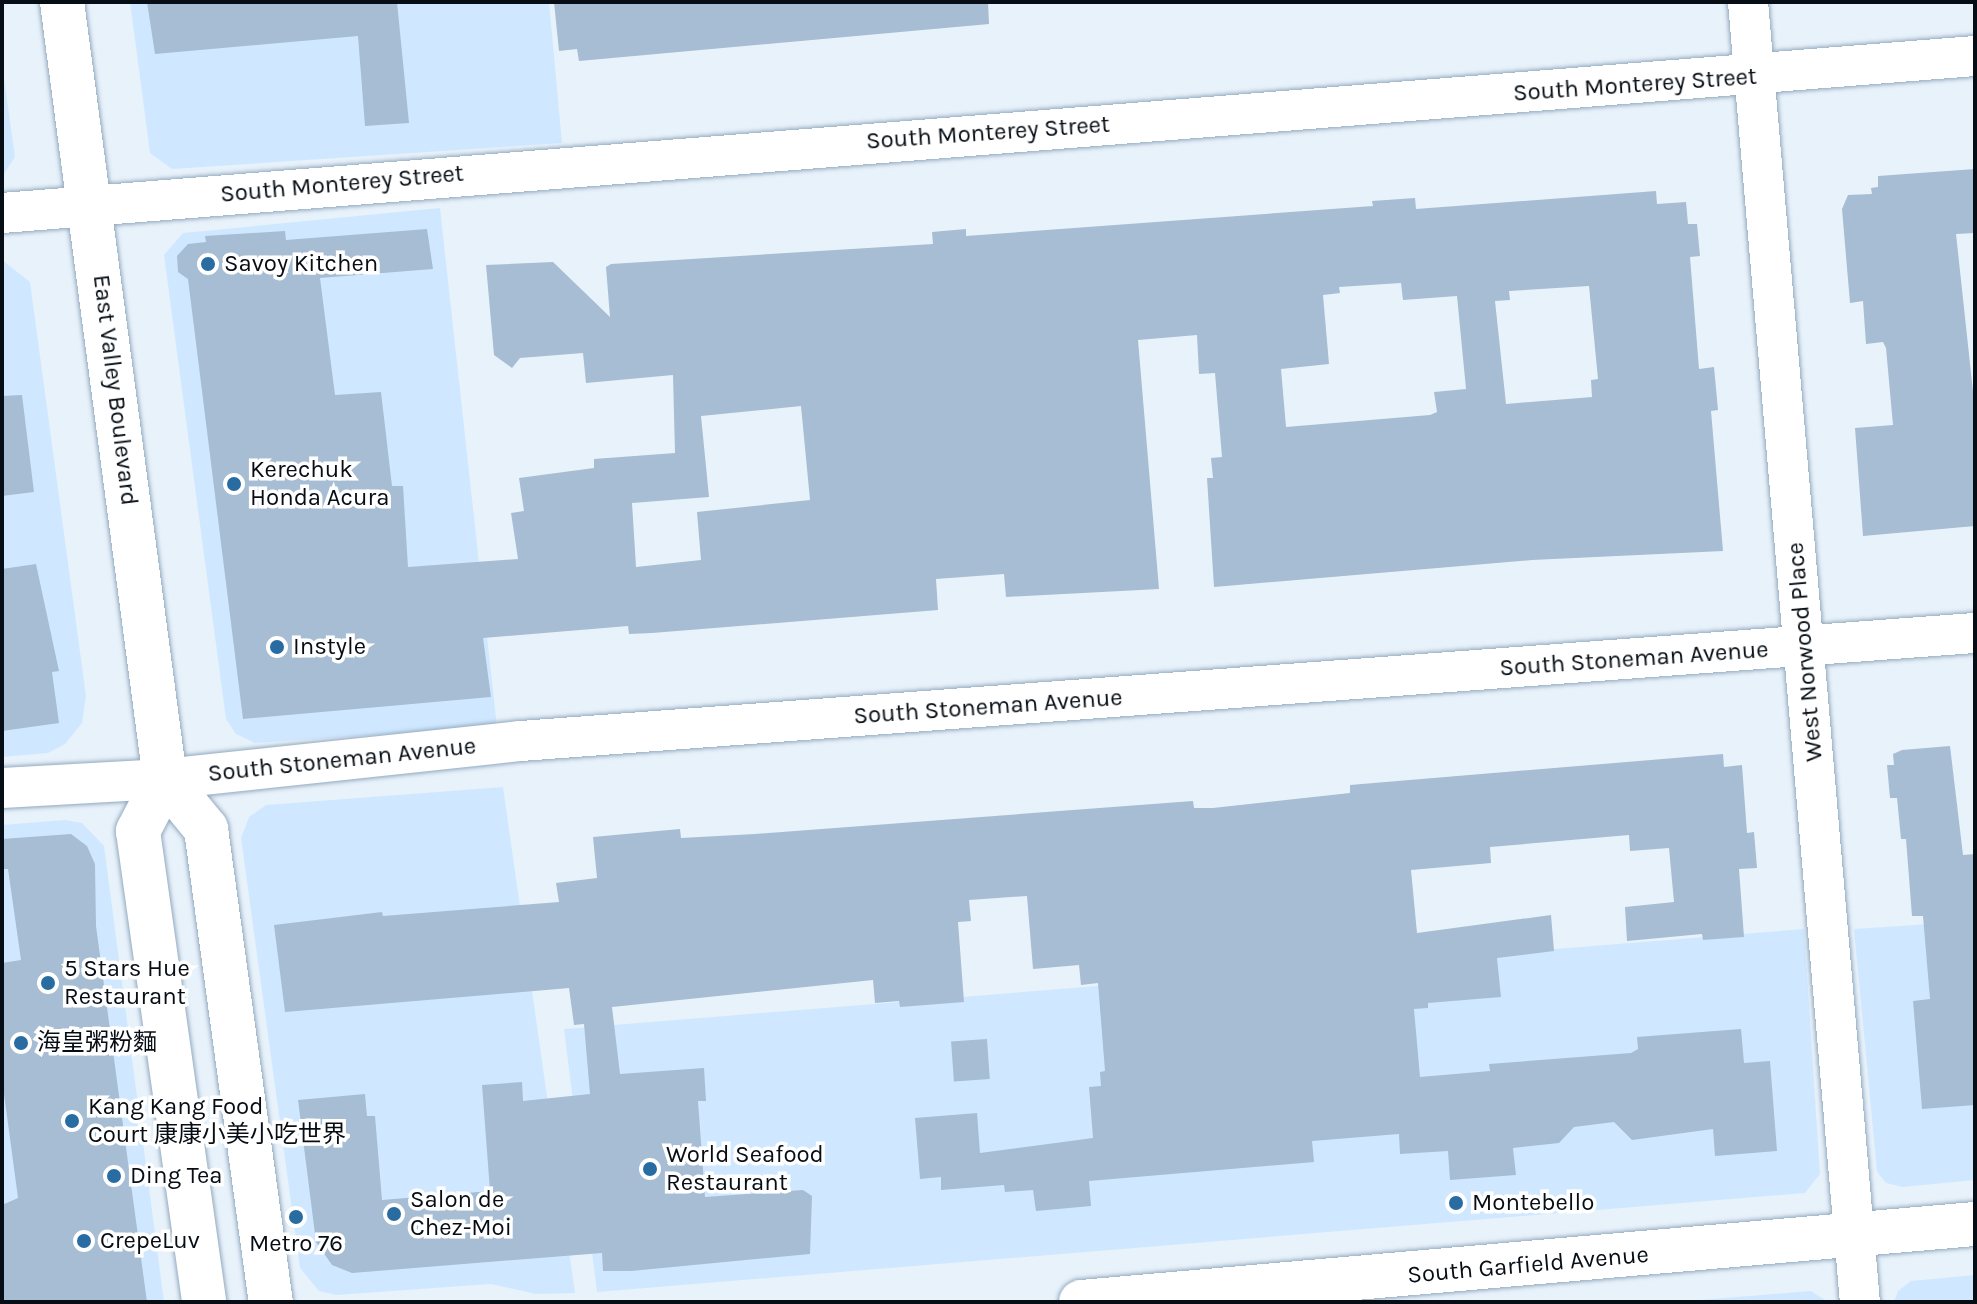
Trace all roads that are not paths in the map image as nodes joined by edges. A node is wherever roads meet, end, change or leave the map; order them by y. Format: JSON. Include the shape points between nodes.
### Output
{"nodes":[{"id":1,"x":62,"y":2,"type":"edge"},
{"id":2,"x":1748,"y":2,"type":"edge"},
{"id":3,"x":1975,"y":56,"type":"edge"},
{"id":4,"x":1754,"y":76,"type":"junction"},
{"id":5,"x":92,"y":208,"type":"junction"},
{"id":6,"x":2,"y":213,"type":"edge"},
{"id":7,"x":1975,"y":633,"type":"edge"},
{"id":8,"x":1806,"y":647,"type":"junction"},
{"id":9,"x":165,"y":779,"type":"junction"},
{"id":10,"x":2,"y":788,"type":"edge"},
{"id":11,"x":1975,"y":1224,"type":"edge"},
{"id":12,"x":1855,"y":1235,"type":"junction"},
{"id":13,"x":270,"y":1297,"type":"edge"},
{"id":14,"x":204,"y":1302,"type":"edge"},
{"id":15,"x":1081,"y":1302,"type":"edge"},
{"id":16,"x":1860,"y":1302,"type":"edge"}],
"edges":[{"from":1,"to":5,"type":"main road","name":"East Valley Boulevard"},
{"from":2,"to":4,"type":"street","name":"West Norwood Place"},
{"from":3,"to":4,"type":"street","name":"South Monterey Street"},
{"from":4,"to":5,"type":"street","name":"South Monterey Street","via":[[445,174]]},
{"from":4,"to":8,"type":"street","name":"West Norwood Place"},
{"from":5,"to":6,"type":"street","name":"South Monterey Street"},
{"from":5,"to":9,"type":"main road","name":"East Valley Boulevard"},
{"from":7,"to":8,"type":"street","name":"South Stoneman Avenue"},
{"from":8,"to":9,"type":"street","name":"South Stoneman Avenue","via":[[521,741]]},
{"from":8,"to":12,"type":"street","name":"West Norwood Place"},
{"from":9,"to":10,"type":"street","name":"South Stoneman Avenue"},
{"from":9,"to":13,"type":"main road","via":[[206,829]]},
{"from":9,"to":14,"type":"main road","via":[[138,831]]},
{"from":11,"to":12,"type":"main road","name":"South Garfield Avenue"},
{"from":12,"to":15,"type":"main road","name":"South Garfield Avenue"},
{"from":12,"to":16,"type":"street","name":"West Norwood Place"}]}
